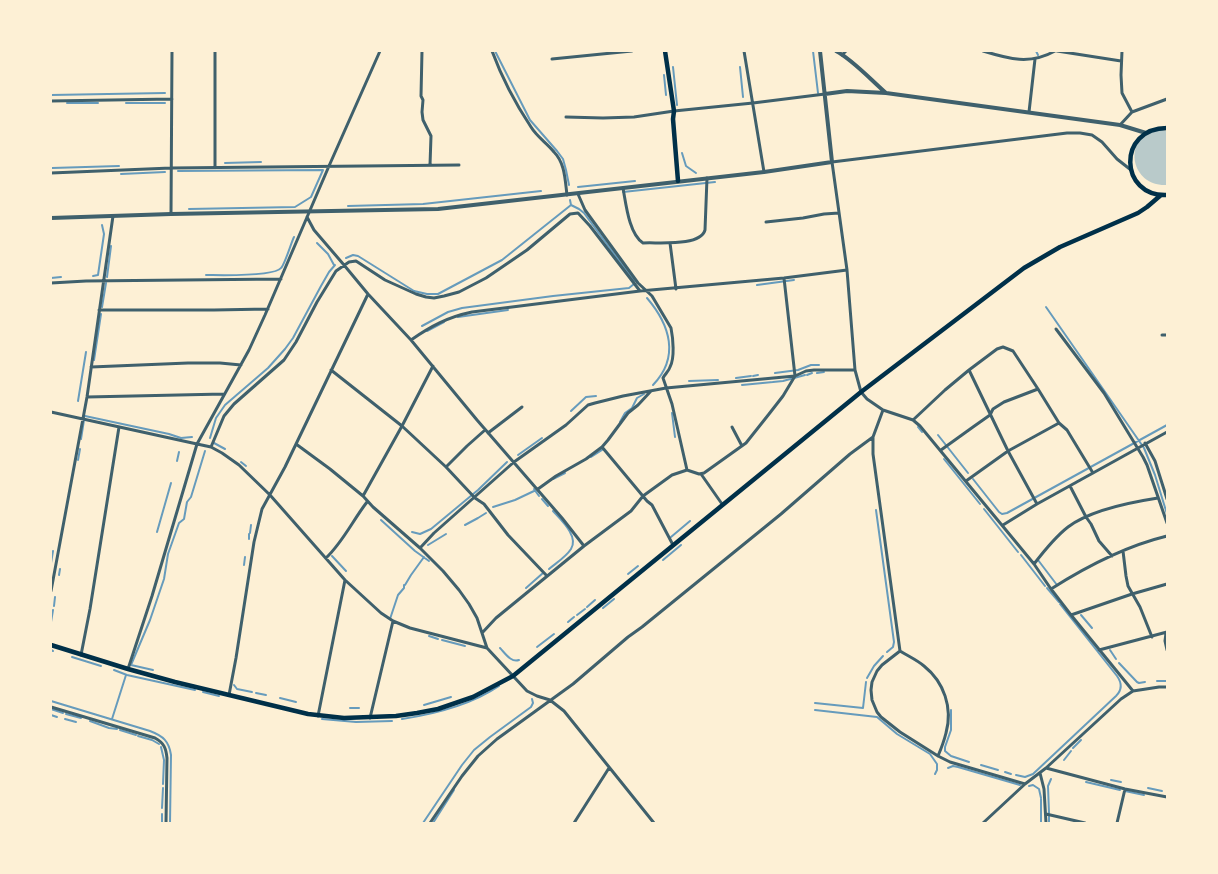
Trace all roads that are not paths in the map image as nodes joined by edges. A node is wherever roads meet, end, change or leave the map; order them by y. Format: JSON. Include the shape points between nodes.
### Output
{"nodes":[{"id":1,"x":172,"y":51,"type":"edge"},
{"id":2,"x":215,"y":51,"type":"edge"},
{"id":3,"x":380,"y":51,"type":"edge"},
{"id":4,"x":422,"y":51,"type":"edge"},
{"id":5,"x":492,"y":51,"type":"edge"},
{"id":6,"x":632,"y":51,"type":"edge"},
{"id":7,"x":665,"y":51,"type":"edge"},
{"id":8,"x":744,"y":51,"type":"edge"},
{"id":9,"x":820,"y":51,"type":"edge"},
{"id":10,"x":836,"y":51,"type":"edge"},
{"id":11,"x":983,"y":51,"type":"edge"},
{"id":12,"x":1056,"y":51,"type":"edge"},
{"id":13,"x":1122,"y":51,"type":"edge"},
{"id":14,"x":844,"y":53,"type":"edge"},
{"id":15,"x":552,"y":59,"type":"dead end"},
{"id":16,"x":1034,"y":59,"type":"junction"},
{"id":17,"x":1122,"y":61,"type":"junction"},
{"id":18,"x":886,"y":93,"type":"junction"},
{"id":19,"x":825,"y":94,"type":"junction"},
{"id":20,"x":172,"y":99,"type":"junction"},
{"id":21,"x":1167,"y":99,"type":"edge"},
{"id":22,"x":51,"y":101,"type":"edge"},
{"id":23,"x":753,"y":103,"type":"junction"},
{"id":24,"x":674,"y":111,"type":"junction"},
{"id":25,"x":1029,"y":112,"type":"junction"},
{"id":26,"x":1132,"y":112,"type":"junction"},
{"id":27,"x":566,"y":117,"type":"dead end"},
{"id":28,"x":1120,"y":125,"type":"junction"},
{"id":29,"x":1167,"y":128,"type":"edge"},
{"id":30,"x":1146,"y":133,"type":"junction"},
{"id":31,"x":832,"y":162,"type":"junction"},
{"id":32,"x":430,"y":165,"type":"junction"},
{"id":33,"x":459,"y":165,"type":"dead end"},
{"id":34,"x":329,"y":166,"type":"junction"},
{"id":35,"x":215,"y":167,"type":"junction"},
{"id":36,"x":171,"y":168,"type":"junction"},
{"id":37,"x":1131,"y":170,"type":"junction"},
{"id":38,"x":764,"y":172,"type":"junction"},
{"id":39,"x":51,"y":173,"type":"edge"},
{"id":40,"x":707,"y":178,"type":"junction"},
{"id":41,"x":678,"y":181,"type":"junction"},
{"id":42,"x":623,"y":188,"type":"junction"},
{"id":43,"x":578,"y":194,"type":"junction"},
{"id":44,"x":567,"y":195,"type":"junction"},
{"id":45,"x":1161,"y":195,"type":"junction"},
{"id":46,"x":1167,"y":195,"type":"edge"},
{"id":47,"x":309,"y":212,"type":"junction"},
{"id":48,"x":839,"y":213,"type":"junction"},
{"id":49,"x":171,"y":214,"type":"junction"},
{"id":50,"x":114,"y":216,"type":"junction"},
{"id":51,"x":307,"y":217,"type":"junction"},
{"id":52,"x":51,"y":218,"type":"edge"},
{"id":53,"x":766,"y":222,"type":"dead end"},
{"id":54,"x":670,"y":243,"type":"junction"},
{"id":55,"x":344,"y":265,"type":"junction"},
{"id":56,"x":847,"y":270,"type":"junction"},
{"id":57,"x":784,"y":278,"type":"junction"},
{"id":58,"x":281,"y":279,"type":"junction"},
{"id":59,"x":103,"y":281,"type":"junction"},
{"id":60,"x":51,"y":283,"type":"edge"},
{"id":61,"x":676,"y":289,"type":"junction"},
{"id":62,"x":640,"y":291,"type":"junction"},
{"id":63,"x":647,"y":291,"type":"junction"},
{"id":64,"x":368,"y":294,"type":"junction"},
{"id":65,"x":268,"y":309,"type":"junction"},
{"id":66,"x":99,"y":310,"type":"junction"},
{"id":67,"x":1056,"y":329,"type":"dead end"},
{"id":68,"x":1162,"y":335,"type":"dead end"},
{"id":69,"x":1167,"y":335,"type":"edge"},
{"id":70,"x":411,"y":340,"type":"junction"},
{"id":71,"x":241,"y":365,"type":"junction"},
{"id":72,"x":433,"y":366,"type":"junction"},
{"id":73,"x":91,"y":367,"type":"junction"},
{"id":74,"x":331,"y":370,"type":"junction"},
{"id":75,"x":855,"y":370,"type":"junction"},
{"id":76,"x":969,"y":370,"type":"junction"},
{"id":77,"x":795,"y":376,"type":"junction"},
{"id":78,"x":666,"y":388,"type":"junction"},
{"id":79,"x":1038,"y":389,"type":"junction"},
{"id":80,"x":651,"y":391,"type":"junction"},
{"id":81,"x":861,"y":392,"type":"junction"},
{"id":82,"x":224,"y":394,"type":"junction"},
{"id":83,"x":87,"y":397,"type":"junction"},
{"id":84,"x":522,"y":407,"type":"dead end"},
{"id":85,"x":883,"y":410,"type":"junction"},
{"id":86,"x":51,"y":412,"type":"edge"},
{"id":87,"x":990,"y":414,"type":"junction"},
{"id":88,"x":82,"y":420,"type":"junction"},
{"id":89,"x":913,"y":420,"type":"junction"},
{"id":90,"x":1059,"y":423,"type":"junction"},
{"id":91,"x":402,"y":426,"type":"junction"},
{"id":92,"x":119,"y":427,"type":"junction"},
{"id":93,"x":732,"y":427,"type":"dead end"},
{"id":94,"x":487,"y":431,"type":"junction"},
{"id":95,"x":1167,"y":432,"type":"edge"},
{"id":96,"x":873,"y":437,"type":"junction"},
{"id":97,"x":1146,"y":443,"type":"junction"},
{"id":98,"x":197,"y":444,"type":"junction"},
{"id":99,"x":296,"y":444,"type":"junction"},
{"id":100,"x":742,"y":446,"type":"junction"},
{"id":101,"x":211,"y":447,"type":"junction"},
{"id":102,"x":602,"y":447,"type":"junction"},
{"id":103,"x":1138,"y":448,"type":"junction"},
{"id":104,"x":940,"y":450,"type":"junction"},
{"id":105,"x":1008,"y":451,"type":"junction"},
{"id":106,"x":514,"y":462,"type":"junction"},
{"id":107,"x":446,"y":467,"type":"junction"},
{"id":108,"x":687,"y":470,"type":"junction"},
{"id":109,"x":1093,"y":473,"type":"junction"},
{"id":110,"x":701,"y":474,"type":"junction"},
{"id":111,"x":966,"y":481,"type":"junction"},
{"id":112,"x":1070,"y":486,"type":"junction"},
{"id":113,"x":538,"y":489,"type":"junction"},
{"id":114,"x":270,"y":494,"type":"junction"},
{"id":115,"x":363,"y":496,"type":"junction"},
{"id":116,"x":643,"y":496,"type":"junction"},
{"id":117,"x":1167,"y":497,"type":"edge"},
{"id":118,"x":475,"y":498,"type":"junction"},
{"id":119,"x":1158,"y":498,"type":"junction"},
{"id":120,"x":368,"y":502,"type":"junction"},
{"id":121,"x":722,"y":504,"type":"junction"},
{"id":122,"x":1036,"y":504,"type":"junction"},
{"id":123,"x":1086,"y":517,"type":"junction"},
{"id":124,"x":1167,"y":523,"type":"edge"},
{"id":125,"x":1003,"y":525,"type":"junction"},
{"id":126,"x":1167,"y":536,"type":"edge"},
{"id":127,"x":673,"y":545,"type":"junction"},
{"id":128,"x":584,"y":546,"type":"junction"},
{"id":129,"x":420,"y":548,"type":"junction"},
{"id":130,"x":1123,"y":551,"type":"junction"},
{"id":131,"x":1112,"y":556,"type":"junction"},
{"id":132,"x":326,"y":558,"type":"junction"},
{"id":133,"x":1034,"y":564,"type":"junction"},
{"id":134,"x":548,"y":576,"type":"junction"},
{"id":135,"x":345,"y":580,"type":"junction"},
{"id":136,"x":1167,"y":584,"type":"edge"},
{"id":137,"x":1051,"y":589,"type":"junction"},
{"id":138,"x":51,"y":591,"type":"edge"},
{"id":139,"x":1132,"y":594,"type":"junction"},
{"id":140,"x":1071,"y":615,"type":"junction"},
{"id":141,"x":393,"y":621,"type":"junction"},
{"id":142,"x":1166,"y":632,"type":"edge"},
{"id":143,"x":482,"y":634,"type":"junction"},
{"id":144,"x":1152,"y":637,"type":"junction"},
{"id":145,"x":51,"y":645,"type":"edge"},
{"id":146,"x":487,"y":648,"type":"junction"},
{"id":147,"x":1099,"y":650,"type":"junction"},
{"id":148,"x":1167,"y":650,"type":"edge"},
{"id":149,"x":900,"y":651,"type":"junction"},
{"id":150,"x":81,"y":655,"type":"junction"},
{"id":151,"x":128,"y":669,"type":"junction"},
{"id":152,"x":513,"y":676,"type":"junction"},
{"id":153,"x":1167,"y":687,"type":"edge"},
{"id":154,"x":1133,"y":691,"type":"junction"},
{"id":155,"x":229,"y":695,"type":"junction"},
{"id":156,"x":550,"y":700,"type":"junction"},
{"id":157,"x":51,"y":707,"type":"edge"},
{"id":158,"x":318,"y":716,"type":"junction"},
{"id":159,"x":370,"y":718,"type":"junction"},
{"id":160,"x":938,"y":756,"type":"junction"},
{"id":161,"x":610,"y":768,"type":"junction"},
{"id":162,"x":1046,"y":768,"type":"junction"},
{"id":163,"x":1040,"y":773,"type":"junction"},
{"id":164,"x":1025,"y":784,"type":"junction"},
{"id":165,"x":1125,"y":789,"type":"junction"},
{"id":166,"x":1167,"y":797,"type":"edge"},
{"id":167,"x":1046,"y":814,"type":"junction"},
{"id":168,"x":166,"y":823,"type":"edge"},
{"id":169,"x":430,"y":823,"type":"edge"},
{"id":170,"x":574,"y":823,"type":"edge"},
{"id":171,"x":654,"y":823,"type":"edge"},
{"id":172,"x":984,"y":823,"type":"edge"},
{"id":173,"x":1046,"y":823,"type":"edge"},
{"id":174,"x":1085,"y":823,"type":"edge"},
{"id":175,"x":1117,"y":823,"type":"edge"}],
"edges":[{"from":1,"to":20,"type":"street"},
{"from":2,"to":35,"type":"street"},
{"from":3,"to":34,"type":"street"},
{"from":4,"to":32,"type":"street","via":[[422,116],[431,136]]},
{"from":5,"to":44,"type":"street","via":[[508,90],[532,129],[560,161]]},
{"from":6,"to":15,"type":"street"},
{"from":7,"to":24,"type":"main road"},
{"from":8,"to":23,"type":"street"},
{"from":9,"to":19,"type":"street"},
{"from":10,"to":14,"type":"street"},
{"from":11,"to":16,"type":"street","via":[[1015,59]]},
{"from":12,"to":16,"type":"street"},
{"from":12,"to":17,"type":"street"},
{"from":13,"to":17,"type":"street"},
{"from":14,"to":18,"type":"street"},
{"from":16,"to":25,"type":"street"},
{"from":17,"to":26,"type":"street","via":[[1122,93]]},
{"from":18,"to":19,"type":"street","via":[[847,91]]},
{"from":18,"to":25,"type":"street"},
{"from":19,"to":23,"type":"street"},
{"from":19,"to":31,"type":"street"},
{"from":20,"to":22,"type":"street"},
{"from":20,"to":36,"type":"street"},
{"from":21,"to":26,"type":"street"},
{"from":23,"to":24,"type":"street"},
{"from":23,"to":38,"type":"street"},
{"from":24,"to":27,"type":"street","via":[[625,118]]},
{"from":24,"to":41,"type":"main road"},
{"from":25,"to":28,"type":"street"},
{"from":26,"to":28,"type":"street"},
{"from":28,"to":30,"type":"street"},
{"from":29,"to":30,"type":"main road"},
{"from":30,"to":37,"type":"main road","via":[[1132,149]]},
{"from":31,"to":37,"type":"street","via":[[1080,133],[1102,142],[1117,160]]},
{"from":31,"to":38,"type":"street"},
{"from":31,"to":48,"type":"street"},
{"from":32,"to":33,"type":"street"},
{"from":32,"to":34,"type":"street"},
{"from":34,"to":35,"type":"street"},
{"from":34,"to":47,"type":"street"},
{"from":35,"to":36,"type":"street"},
{"from":36,"to":39,"type":"street"},
{"from":36,"to":49,"type":"street"},
{"from":37,"to":45,"type":"main road","via":[[1134,178],[1145,190]]},
{"from":38,"to":40,"type":"street"},
{"from":40,"to":41,"type":"street"},
{"from":40,"to":54,"type":"street","via":[[704,234],[694,240]]},
{"from":41,"to":42,"type":"street"},
{"from":42,"to":43,"type":"street"},
{"from":42,"to":54,"type":"street","via":[[633,232],[638,239],[643,243]]},
{"from":43,"to":44,"type":"street"},
{"from":43,"to":63,"type":"street","via":[[585,210],[638,283]]},
{"from":44,"to":47,"type":"street","via":[[438,209]]},
{"from":45,"to":46,"type":"main road"},
{"from":45,"to":81,"type":"main road","via":[[1138,213],[1060,247],[1024,268]]},
{"from":47,"to":49,"type":"street"},
{"from":47,"to":51,"type":"street"},
{"from":48,"to":53,"type":"street"},
{"from":48,"to":56,"type":"street"},
{"from":49,"to":50,"type":"street"},
{"from":50,"to":52,"type":"street"},
{"from":50,"to":59,"type":"street"},
{"from":51,"to":55,"type":"street","via":[[314,230]]},
{"from":51,"to":58,"type":"street"},
{"from":54,"to":61,"type":"street"},
{"from":55,"to":62,"type":"street","via":[[356,261],[385,280],[416,294],[434,298],[444,296],[486,278],[527,250],[566,217],[578,213]]},
{"from":55,"to":64,"type":"street"},
{"from":55,"to":101,"type":"street","via":[[336,271],[284,360],[224,416]]},
{"from":56,"to":57,"type":"street"},
{"from":56,"to":75,"type":"street"},
{"from":57,"to":61,"type":"street"},
{"from":57,"to":77,"type":"street"},
{"from":58,"to":59,"type":"street"},
{"from":58,"to":65,"type":"street"},
{"from":59,"to":60,"type":"street"},
{"from":59,"to":66,"type":"street"},
{"from":61,"to":63,"type":"street"},
{"from":62,"to":63,"type":"street"},
{"from":62,"to":70,"type":"street","via":[[459,315],[442,321]]},
{"from":63,"to":78,"type":"street","via":[[669,324],[672,333],[673,358],[663,378]]},
{"from":64,"to":70,"type":"street"},
{"from":64,"to":74,"type":"street"},
{"from":65,"to":66,"type":"street"},
{"from":65,"to":71,"type":"street"},
{"from":66,"to":73,"type":"street"},
{"from":67,"to":103,"type":"street","via":[[1104,393]]},
{"from":68,"to":69,"type":"street"},
{"from":70,"to":72,"type":"street"},
{"from":71,"to":73,"type":"street","via":[[220,363]]},
{"from":71,"to":82,"type":"street"},
{"from":72,"to":91,"type":"street"},
{"from":72,"to":94,"type":"street"},
{"from":73,"to":83,"type":"street"},
{"from":74,"to":91,"type":"street"},
{"from":74,"to":99,"type":"street"},
{"from":75,"to":77,"type":"street","via":[[814,370]]},
{"from":75,"to":81,"type":"street"},
{"from":76,"to":79,"type":"street","via":[[1000,348],[1007,348],[1012,351]]},
{"from":76,"to":87,"type":"street"},
{"from":76,"to":89,"type":"street"},
{"from":77,"to":78,"type":"street"},
{"from":77,"to":100,"type":"street","via":[[770,414]]},
{"from":78,"to":80,"type":"street"},
{"from":78,"to":108,"type":"street"},
{"from":79,"to":87,"type":"street","via":[[1004,402]]},
{"from":79,"to":90,"type":"street"},
{"from":80,"to":102,"type":"street","via":[[628,413]]},
{"from":80,"to":106,"type":"street","via":[[588,405],[566,425]]},
{"from":81,"to":85,"type":"street"},
{"from":81,"to":121,"type":"main road"},
{"from":82,"to":83,"type":"street"},
{"from":82,"to":98,"type":"street"},
{"from":83,"to":88,"type":"street"},
{"from":84,"to":94,"type":"street"},
{"from":85,"to":89,"type":"street"},
{"from":85,"to":96,"type":"street"},
{"from":86,"to":88,"type":"street"},
{"from":87,"to":104,"type":"street"},
{"from":87,"to":105,"type":"street"},
{"from":88,"to":92,"type":"street"},
{"from":88,"to":138,"type":"street"},
{"from":89,"to":104,"type":"street"},
{"from":90,"to":105,"type":"street"},
{"from":90,"to":109,"type":"street","via":[[1067,430]]},
{"from":91,"to":107,"type":"street"},
{"from":91,"to":115,"type":"street"},
{"from":92,"to":98,"type":"street"},
{"from":92,"to":150,"type":"street"},
{"from":93,"to":100,"type":"street"},
{"from":94,"to":106,"type":"street"},
{"from":94,"to":107,"type":"street"},
{"from":95,"to":97,"type":"street"},
{"from":96,"to":149,"type":"street","via":[[873,454]]},
{"from":96,"to":156,"type":"street","via":[[573,684]]},
{"from":97,"to":103,"type":"street"},
{"from":97,"to":117,"type":"street"},
{"from":98,"to":101,"type":"street"},
{"from":98,"to":151,"type":"street"},
{"from":99,"to":114,"type":"street"},
{"from":99,"to":115,"type":"street"},
{"from":100,"to":110,"type":"street"},
{"from":101,"to":114,"type":"street","via":[[231,458]]},
{"from":102,"to":113,"type":"street"},
{"from":102,"to":116,"type":"street"},
{"from":103,"to":109,"type":"street"},
{"from":103,"to":119,"type":"street","via":[[1148,465]]},
{"from":104,"to":111,"type":"street"},
{"from":105,"to":111,"type":"street"},
{"from":105,"to":122,"type":"street"},
{"from":106,"to":113,"type":"street"},
{"from":106,"to":118,"type":"street"},
{"from":107,"to":118,"type":"street"},
{"from":108,"to":110,"type":"street"},
{"from":108,"to":116,"type":"street","via":[[672,474]]},
{"from":109,"to":112,"type":"street"},
{"from":110,"to":121,"type":"street"},
{"from":111,"to":125,"type":"street"},
{"from":112,"to":122,"type":"street"},
{"from":112,"to":123,"type":"street"},
{"from":113,"to":128,"type":"street"},
{"from":114,"to":132,"type":"street"},
{"from":114,"to":155,"type":"street","via":[[262,508],[254,542]]},
{"from":115,"to":120,"type":"street"},
{"from":116,"to":127,"type":"street","via":[[654,509]]},
{"from":116,"to":128,"type":"street","via":[[631,511]]},
{"from":118,"to":129,"type":"street"},
{"from":118,"to":134,"type":"street","via":[[484,504],[508,535]]},
{"from":119,"to":123,"type":"street"},
{"from":119,"to":124,"type":"street"},
{"from":120,"to":129,"type":"street"},
{"from":120,"to":132,"type":"street","via":[[340,544]]},
{"from":121,"to":127,"type":"main road"},
{"from":122,"to":125,"type":"street"},
{"from":123,"to":131,"type":"street","via":[[1099,541]]},
{"from":123,"to":133,"type":"street","via":[[1064,531]]},
{"from":125,"to":133,"type":"street"},
{"from":126,"to":130,"type":"street"},
{"from":127,"to":152,"type":"main road"},
{"from":128,"to":134,"type":"street"},
{"from":129,"to":143,"type":"street","via":[[470,604]]},
{"from":130,"to":131,"type":"street"},
{"from":130,"to":139,"type":"street","via":[[1127,581]]},
{"from":131,"to":137,"type":"street","via":[[1076,573]]},
{"from":132,"to":135,"type":"street"},
{"from":133,"to":137,"type":"street"},
{"from":134,"to":143,"type":"street","via":[[496,618]]},
{"from":135,"to":141,"type":"street","via":[[370,604]]},
{"from":135,"to":158,"type":"street"},
{"from":136,"to":139,"type":"street"},
{"from":137,"to":140,"type":"street"},
{"from":139,"to":140,"type":"street"},
{"from":139,"to":144,"type":"street"},
{"from":140,"to":147,"type":"street"},
{"from":141,"to":146,"type":"street"},
{"from":141,"to":159,"type":"street"},
{"from":142,"to":144,"type":"street"},
{"from":142,"to":148,"type":"street"},
{"from":143,"to":146,"type":"street"},
{"from":144,"to":147,"type":"street"},
{"from":145,"to":150,"type":"main road"},
{"from":146,"to":152,"type":"street"},
{"from":147,"to":154,"type":"street"},
{"from":149,"to":160,"type":"street","via":[[924,666],[943,689],[949,719]]},
{"from":149,"to":160,"type":"street","via":[[877,671],[872,682],[872,700],[881,717]]},
{"from":150,"to":151,"type":"main road"},
{"from":151,"to":155,"type":"main road"},
{"from":152,"to":156,"type":"street","via":[[527,691]]},
{"from":152,"to":159,"type":"main road","via":[[473,697],[438,709]]},
{"from":153,"to":154,"type":"street"},
{"from":154,"to":162,"type":"street"},
{"from":155,"to":158,"type":"main road"},
{"from":156,"to":161,"type":"street","via":[[564,711]]},
{"from":156,"to":169,"type":"street","via":[[478,756]]},
{"from":157,"to":168,"type":"street","via":[[163,742],[168,758]]},
{"from":158,"to":159,"type":"main road"},
{"from":160,"to":164,"type":"street","via":[[950,762]]},
{"from":161,"to":170,"type":"street"},
{"from":161,"to":171,"type":"street"},
{"from":162,"to":163,"type":"street"},
{"from":162,"to":165,"type":"street"},
{"from":163,"to":164,"type":"street"},
{"from":163,"to":167,"type":"street"},
{"from":164,"to":172,"type":"street"},
{"from":165,"to":166,"type":"street"},
{"from":165,"to":175,"type":"street"},
{"from":167,"to":173,"type":"street"},
{"from":167,"to":174,"type":"street"}]}
